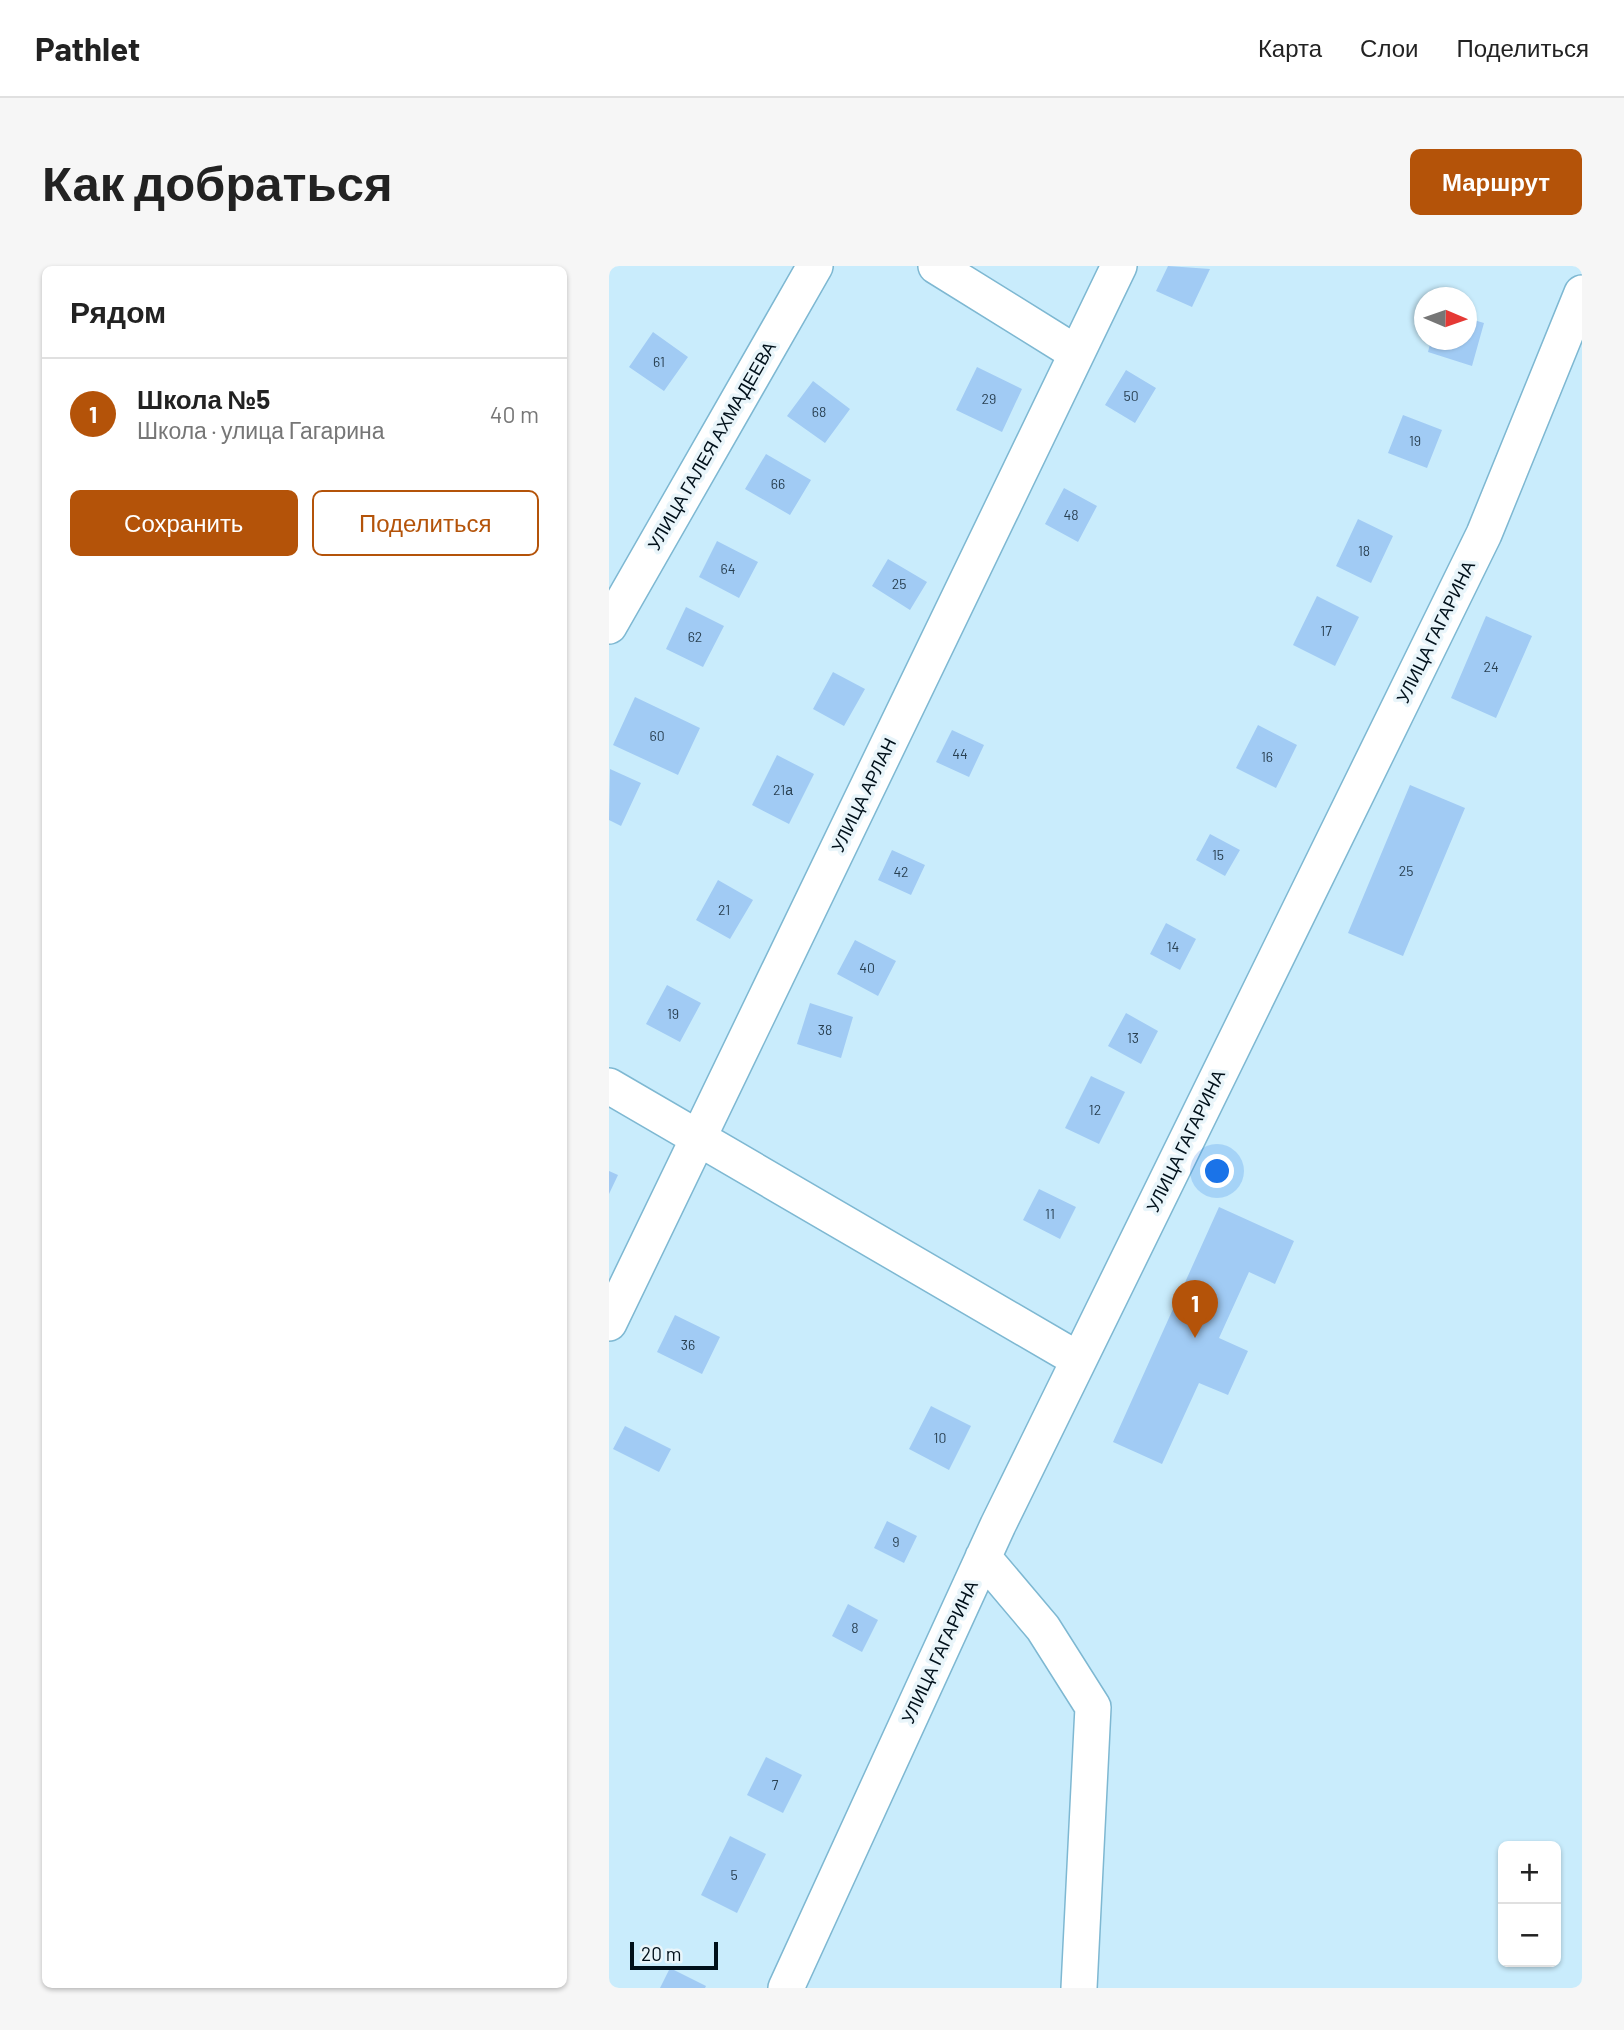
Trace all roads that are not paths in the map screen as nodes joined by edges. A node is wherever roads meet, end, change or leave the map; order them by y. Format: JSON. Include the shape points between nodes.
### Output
{"nodes":[{"id":1,"x":815,"y":266,"type":"edge"},
{"id":2,"x":936,"y":266,"type":"edge"},
{"id":3,"x":1119,"y":266,"type":"edge"},
{"id":4,"x":1582,"y":293,"type":"edge"},
{"id":5,"x":1076,"y":354,"type":"junction"},
{"id":6,"x":609,"y":626,"type":"edge"},
{"id":7,"x":609,"y":1086,"type":"edge"},
{"id":8,"x":699,"y":1137,"type":"junction"},
{"id":9,"x":609,"y":1323,"type":"edge"},
{"id":10,"x":1079,"y":1360,"type":"junction"},
{"id":11,"x":983,"y":1557,"type":"junction"},
{"id":12,"x":786,"y":1988,"type":"edge"},
{"id":13,"x":1079,"y":1988,"type":"edge"}],
"edges":[{"from":1,"to":6,"type":"street","name":"УЛИЦА ГАЛЕЯ АХМАДЕЕВА"},
{"from":2,"to":5,"type":"street"},
{"from":3,"to":5,"type":"street","name":"УЛИЦА АРЛАН"},
{"from":4,"to":10,"type":"street","name":"УЛИЦА ГАГАРИНА","via":[[1484,534]]},
{"from":5,"to":8,"type":"street","name":"УЛИЦА АРЛАН"},
{"from":7,"to":8,"type":"street"},
{"from":8,"to":9,"type":"street","name":"УЛИЦА АРЛАН"},
{"from":8,"to":10,"type":"street"},
{"from":10,"to":11,"type":"street","name":"УЛИЦА ГАГАРИНА"},
{"from":11,"to":12,"type":"street","name":"УЛИЦА ГАГАРИНА"},
{"from":11,"to":13,"type":"street","via":[[1043,1628],[1093,1707]]}]}
